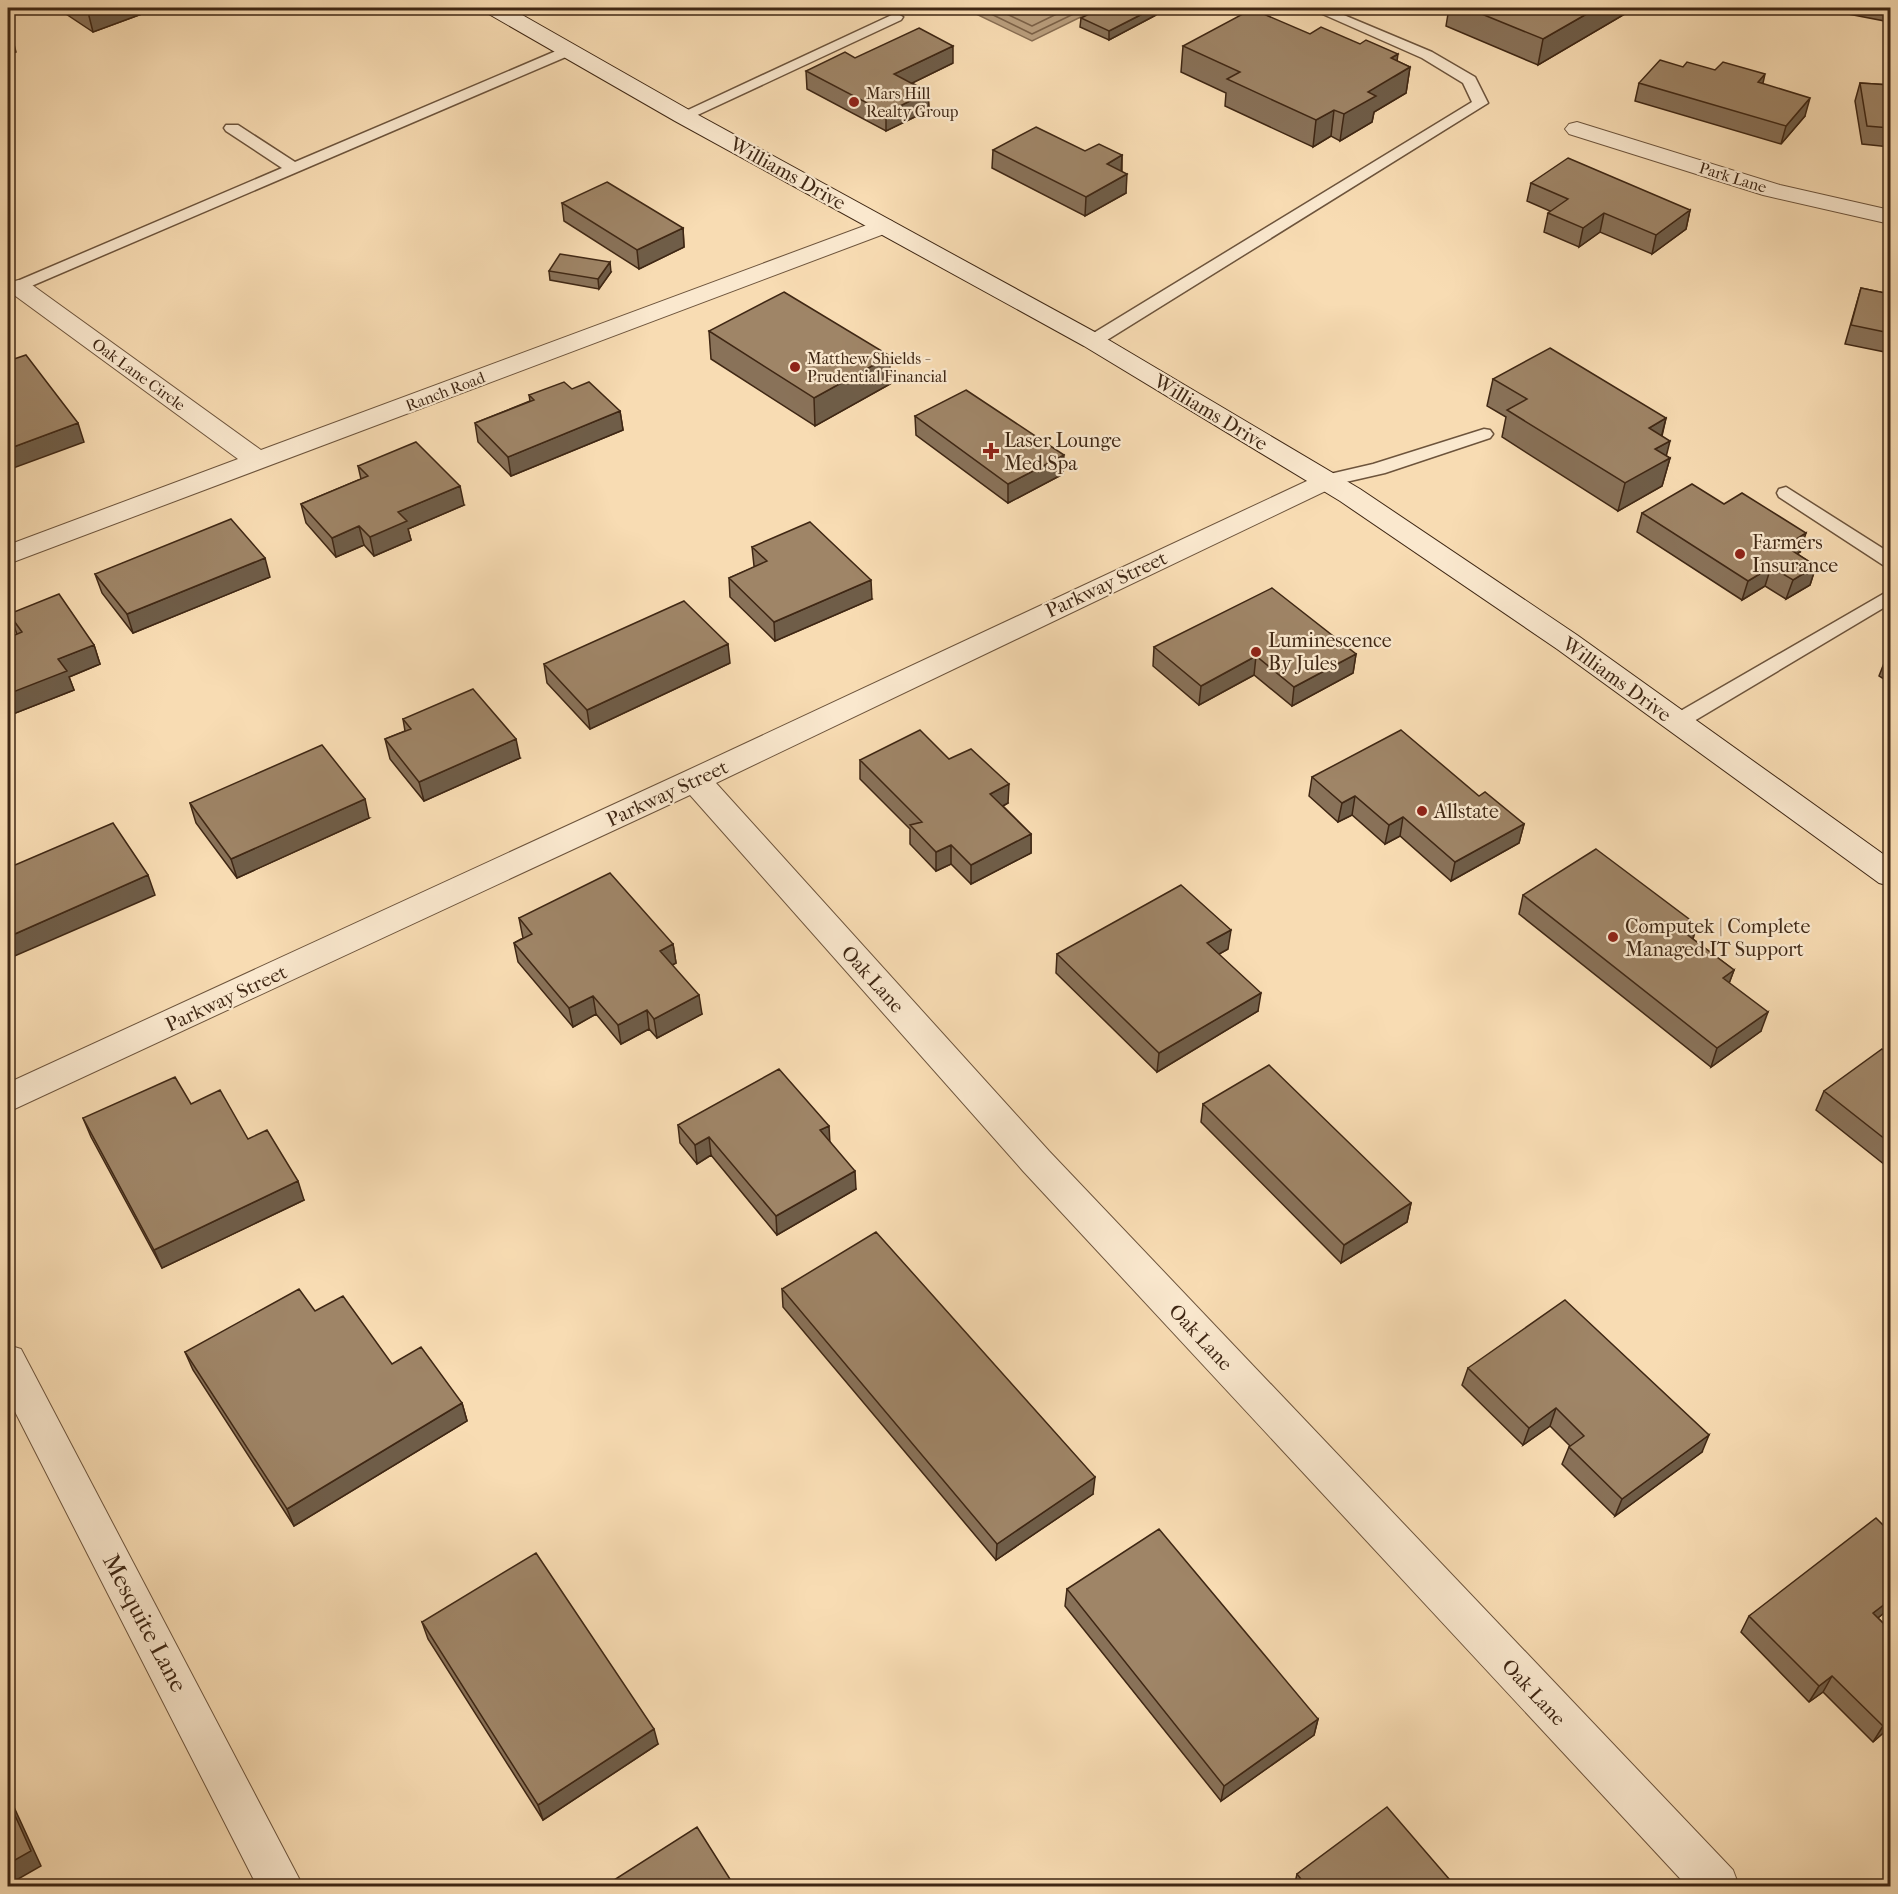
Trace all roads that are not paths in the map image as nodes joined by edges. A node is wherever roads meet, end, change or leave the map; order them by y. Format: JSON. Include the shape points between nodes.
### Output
{"nodes":[{"id":1,"x":495,"y":8,"type":"edge"},
{"id":2,"x":1316,"y":8,"type":"edge"},
{"id":3,"x":896,"y":17,"type":"dead end"},
{"id":4,"x":570,"y":50,"type":"junction"},
{"id":5,"x":683,"y":116,"type":"junction"},
{"id":6,"x":232,"y":128,"type":"dead end"},
{"id":7,"x":1577,"y":129,"type":"dead end"},
{"id":8,"x":294,"y":169,"type":"junction"},
{"id":9,"x":1890,"y":218,"type":"edge"},
{"id":10,"x":883,"y":226,"type":"junction"},
{"id":11,"x":13,"y":289,"type":"edge"},
{"id":12,"x":1093,"y":341,"type":"junction"},
{"id":13,"x":1484,"y":434,"type":"dead end"},
{"id":14,"x":258,"y":461,"type":"junction"},
{"id":15,"x":1324,"y":481,"type":"junction"},
{"id":16,"x":1786,"y":493,"type":"dead end"},
{"id":17,"x":8,"y":555,"type":"edge"},
{"id":18,"x":1890,"y":561,"type":"edge"},
{"id":19,"x":1890,"y":596,"type":"edge"},
{"id":20,"x":1677,"y":722,"type":"junction"},
{"id":21,"x":696,"y":780,"type":"junction"},
{"id":22,"x":1890,"y":875,"type":"edge"},
{"id":23,"x":8,"y":1098,"type":"edge"},
{"id":24,"x":8,"y":1361,"type":"edge"},
{"id":25,"x":281,"y":1887,"type":"edge"},
{"id":26,"x":1717,"y":1887,"type":"edge"}],
"edges":[{"from":1,"to":4,"type":"street","name":"Williams Drive"},
{"from":2,"to":12,"type":"lane","via":[[1427,55],[1470,80],[1480,103]]},
{"from":3,"to":5,"type":"lane"},
{"from":4,"to":5,"type":"street","name":"Williams Drive"},
{"from":4,"to":8,"type":"lane"},
{"from":5,"to":10,"type":"street","name":"Williams Drive"},
{"from":6,"to":8,"type":"lane"},
{"from":7,"to":9,"type":"street","name":"Park Lane","via":[[1757,185]]},
{"from":8,"to":11,"type":"lane"},
{"from":10,"to":12,"type":"street","name":"Williams Drive"},
{"from":10,"to":14,"type":"street","name":"Ranch Road"},
{"from":11,"to":14,"type":"street","name":"Oak Lane Circle"},
{"from":12,"to":15,"type":"street","name":"Williams Drive"},
{"from":13,"to":15,"type":"lane","via":[[1378,469]]},
{"from":14,"to":17,"type":"street","name":"Ranch Road"},
{"from":15,"to":20,"type":"street","name":"Williams Drive","via":[[1567,642]]},
{"from":15,"to":21,"type":"street","name":"Parkway Street"},
{"from":16,"to":18,"type":"lane"},
{"from":19,"to":20,"type":"lane"},
{"from":20,"to":22,"type":"street","name":"Williams Drive"},
{"from":21,"to":23,"type":"street","name":"Parkway Street"},
{"from":21,"to":26,"type":"street","name":"Oak Lane","via":[[1036,1161]]},
{"from":24,"to":25,"type":"street","name":"Mesquite Lane"}]}
